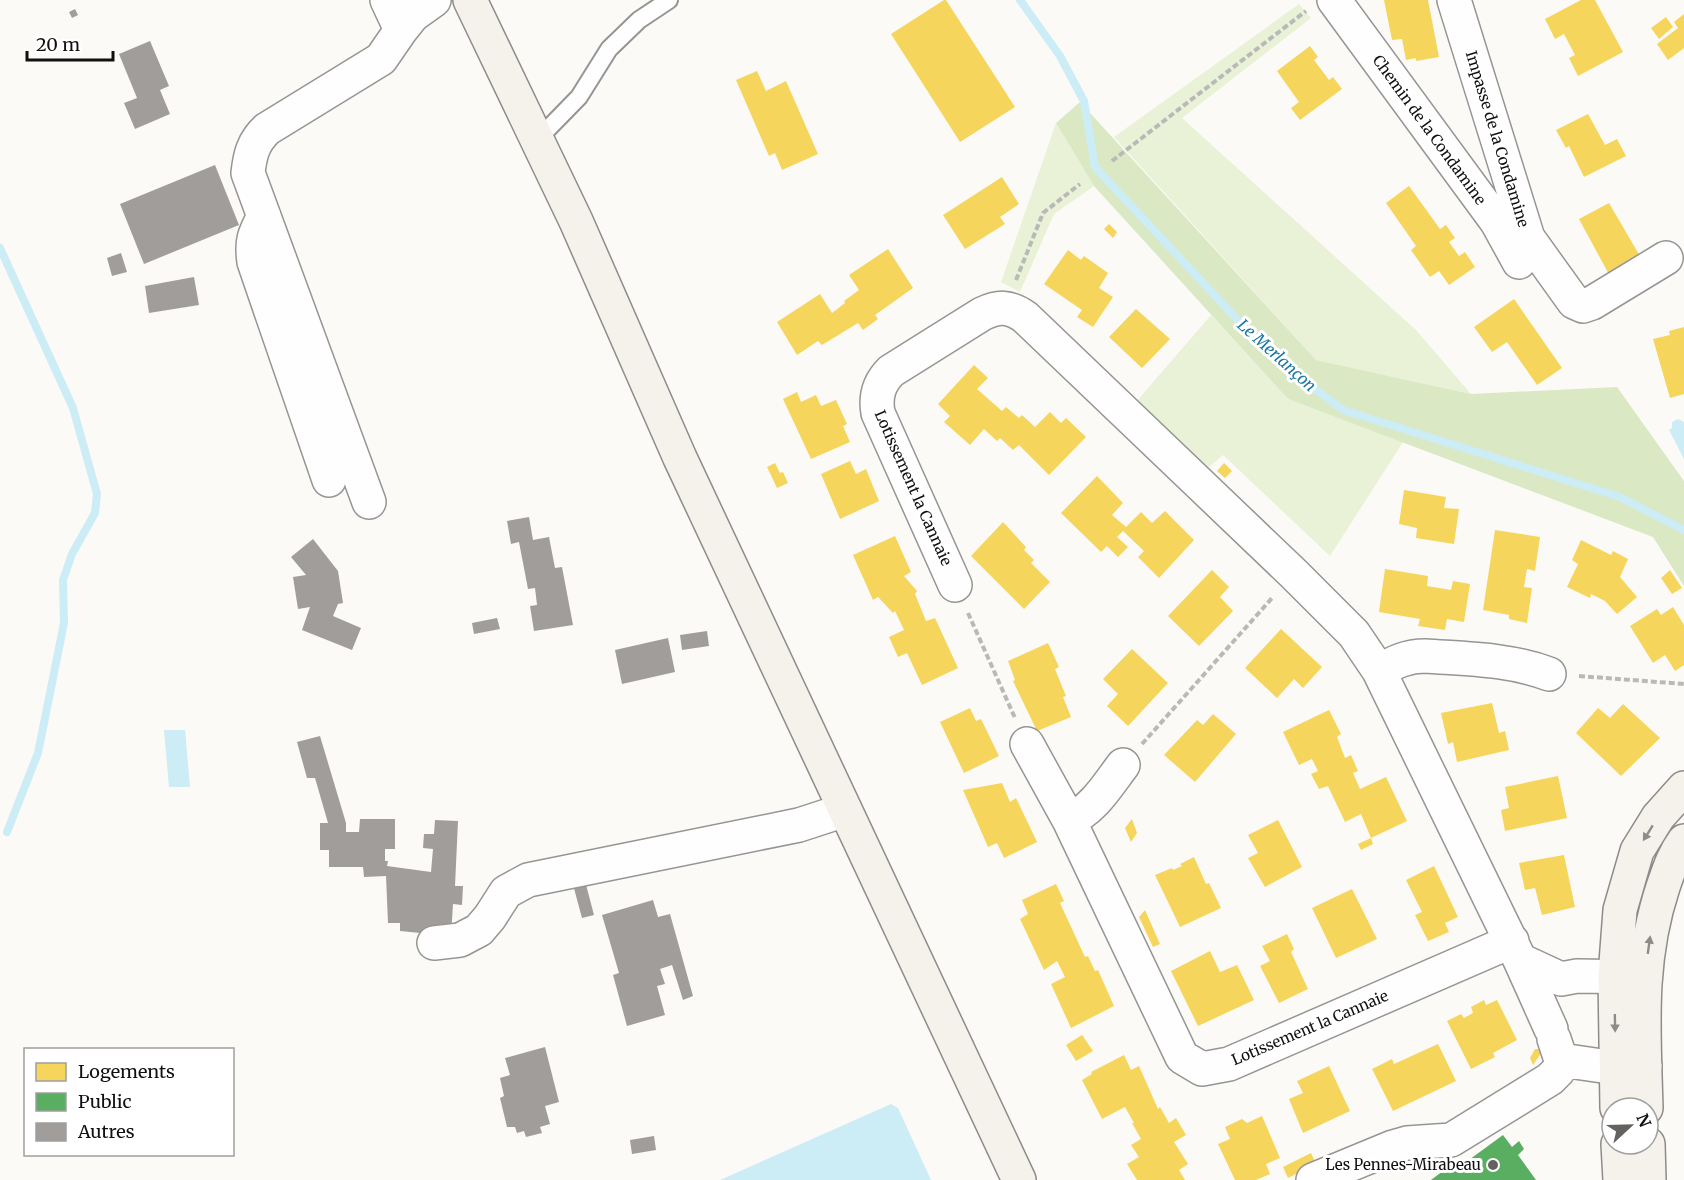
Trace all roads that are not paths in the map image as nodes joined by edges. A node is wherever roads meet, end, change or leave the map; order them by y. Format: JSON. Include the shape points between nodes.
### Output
{"nodes":[{"id":1,"x":387,"y":0,"type":"edge"},
{"id":2,"x":434,"y":0,"type":"edge"},
{"id":3,"x":470,"y":0,"type":"edge"},
{"id":4,"x":669,"y":0,"type":"edge"},
{"id":5,"x":1455,"y":0,"type":"edge"},
{"id":6,"x":1323,"y":4,"type":"edge"},
{"id":7,"x":401,"y":30,"type":"junction"},
{"id":8,"x":537,"y":140,"type":"junction"},
{"id":9,"x":264,"y":216,"type":"junction"},
{"id":10,"x":1666,"y":258,"type":"dead end"},
{"id":11,"x":1519,"y":262,"type":"dead end"},
{"id":12,"x":329,"y":480,"type":"dead end"},
{"id":13,"x":369,"y":502,"type":"dead end"},
{"id":14,"x":955,"y":585,"type":"road end"},
{"id":15,"x":1379,"y":671,"type":"junction"},
{"id":16,"x":1549,"y":674,"type":"road end"},
{"id":17,"x":1027,"y":744,"type":"road end"},
{"id":18,"x":1123,"y":765,"type":"road end"},
{"id":19,"x":1684,"y":788,"type":"edge"},
{"id":20,"x":845,"y":810,"type":"junction"},
{"id":21,"x":1069,"y":820,"type":"junction"},
{"id":22,"x":1684,"y":841,"type":"edge"},
{"id":23,"x":434,"y":943,"type":"dead end"},
{"id":24,"x":1516,"y":951,"type":"junction"},
{"id":25,"x":1630,"y":976,"type":"junction"},
{"id":26,"x":1562,"y":979,"type":"junction"},
{"id":27,"x":1551,"y":1029,"type":"junction"},
{"id":28,"x":1561,"y":1060,"type":"junction"},
{"id":29,"x":1630,"y":1067,"type":"junction"},
{"id":30,"x":1621,"y":1096,"type":"edge"},
{"id":31,"x":1641,"y":1096,"type":"edge"},
{"id":32,"x":1619,"y":1156,"type":"edge"},
{"id":33,"x":1648,"y":1156,"type":"edge"},
{"id":34,"x":1019,"y":1180,"type":"edge"},
{"id":35,"x":1313,"y":1180,"type":"edge"},
{"id":36,"x":1620,"y":1180,"type":"edge"},
{"id":37,"x":1649,"y":1180,"type":"edge"}],
"edges":[{"from":1,"to":7,"type":"street"},
{"from":2,"to":7,"type":"street","via":[[413,15]]},
{"from":3,"to":8,"type":"main road"},
{"from":4,"to":8,"type":"lane","via":[[639,20],[609,49],[579,97]]},
{"from":5,"to":10,"type":"street","name":"Impasse de la Condamine","via":[[1528,238],[1574,302],[1583,306],[1592,303]]},
{"from":6,"to":11,"type":"street","name":"Chemin de la Condamine","via":[[1497,222]]},
{"from":7,"to":9,"type":"street","via":[[381,59],[258,137],[248,173]]},
{"from":8,"to":20,"type":"main road"},
{"from":9,"to":12,"type":"street","via":[[254,235],[254,262]]},
{"from":9,"to":13,"type":"street"},
{"from":14,"to":15,"type":"street","name":"Lotissement la Cannaie","via":[[876,401],[883,379],[891,371],[982,314],[1006,307],[1025,317],[1294,574],[1354,634]]},
{"from":15,"to":16,"type":"street","via":[[1412,656],[1425,656],[1505,662]]},
{"from":15,"to":24,"type":"street"},
{"from":17,"to":21,"type":"street","name":"Lotissement la Cannaie"},
{"from":18,"to":21,"type":"street","via":[[1091,806]]},
{"from":19,"to":25,"type":"main road","one_way":true,"via":[[1658,817],[1637,851],[1620,910]]},
{"from":20,"to":23,"type":"street","via":[[799,825],[528,880],[506,891],[479,930],[460,940]]},
{"from":20,"to":34,"type":"main road"},
{"from":21,"to":24,"type":"street","name":"Lotissement la Cannaie","via":[[1182,1057],[1202,1069],[1229,1064]]},
{"from":25,"to":22,"type":"main road","one_way":true,"via":[[1674,855]]},
{"from":24,"to":26,"type":"street"},
{"from":24,"to":27,"type":"street"},
{"from":25,"to":26,"type":"street"},
{"from":25,"to":29,"type":"main road"},
{"from":26,"to":27,"type":"street"},
{"from":27,"to":28,"type":"street"},
{"from":28,"to":29,"type":"street"},
{"from":28,"to":35,"type":"street","via":[[1559,1070],[1550,1078],[1451,1140],[1394,1146]]},
{"from":29,"to":30,"type":"main road"},
{"from":29,"to":31,"type":"main road"},
{"from":32,"to":36,"type":"main road"},
{"from":33,"to":37,"type":"main road"}]}
